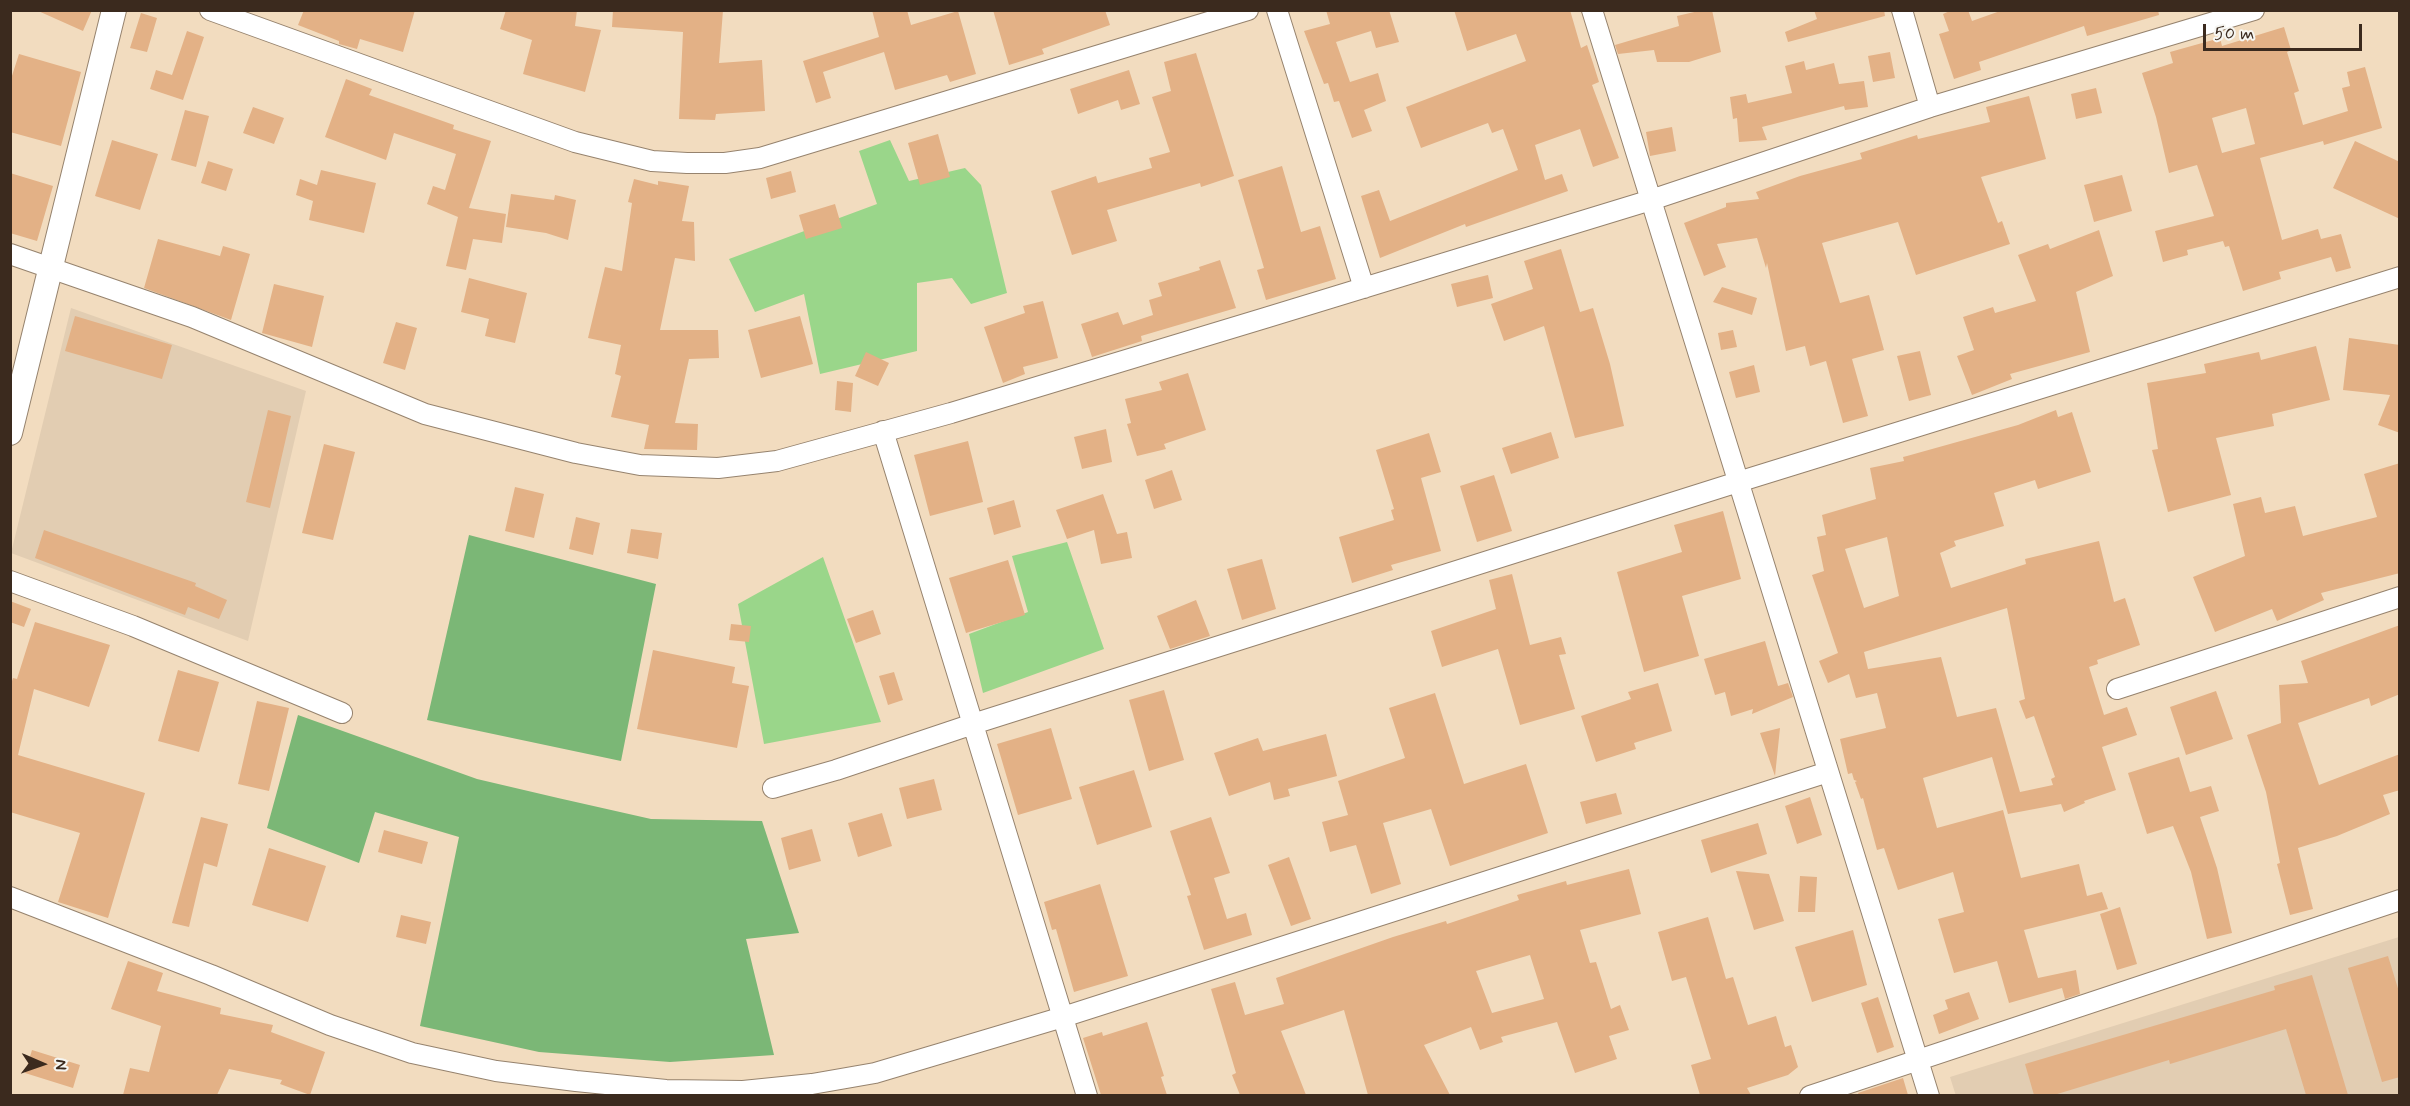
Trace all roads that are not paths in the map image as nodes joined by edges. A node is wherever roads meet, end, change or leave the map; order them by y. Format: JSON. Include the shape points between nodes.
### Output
{"nodes":[{"id":1,"x":114,"y":10,"type":"edge"},
{"id":2,"x":210,"y":10,"type":"edge"},
{"id":3,"x":1248,"y":10,"type":"edge"},
{"id":4,"x":1277,"y":10,"type":"edge"},
{"id":5,"x":1592,"y":10,"type":"edge"},
{"id":6,"x":1902,"y":10,"type":"edge"},
{"id":7,"x":2254,"y":10,"type":"edge"},
{"id":8,"x":1930,"y":107,"type":"junction"},
{"id":9,"x":1651,"y":200,"type":"junction"},
{"id":10,"x":10,"y":254,"type":"edge"},
{"id":11,"x":51,"y":269,"type":"junction"},
{"id":12,"x":2400,"y":277,"type":"edge"},
{"id":13,"x":1364,"y":288,"type":"junction"},
{"id":14,"x":883,"y":431,"type":"junction"},
{"id":15,"x":10,"y":433,"type":"edge"},
{"id":16,"x":1738,"y":482,"type":"junction"},
{"id":17,"x":10,"y":581,"type":"edge"},
{"id":18,"x":2400,"y":597,"type":"edge"},
{"id":19,"x":2117,"y":689,"type":"dead end"},
{"id":20,"x":342,"y":713,"type":"dead end"},
{"id":21,"x":973,"y":724,"type":"junction"},
{"id":22,"x":1828,"y":772,"type":"junction"},
{"id":23,"x":773,"y":788,"type":"dead end"},
{"id":24,"x":10,"y":897,"type":"edge"},
{"id":25,"x":2400,"y":900,"type":"edge"},
{"id":26,"x":1063,"y":1017,"type":"junction"},
{"id":27,"x":1918,"y":1059,"type":"junction"},
{"id":28,"x":1087,"y":1095,"type":"edge"},
{"id":29,"x":1810,"y":1095,"type":"edge"},
{"id":30,"x":1929,"y":1095,"type":"edge"}],
"edges":[{"from":1,"to":11,"type":"street"},
{"from":2,"to":3,"type":"street","via":[[575,142],[652,161],[725,163],[760,158]]},
{"from":4,"to":13,"type":"street"},
{"from":5,"to":9,"type":"street"},
{"from":6,"to":8,"type":"street"},
{"from":7,"to":8,"type":"street"},
{"from":8,"to":9,"type":"street"},
{"from":9,"to":13,"type":"street"},
{"from":9,"to":16,"type":"street"},
{"from":10,"to":11,"type":"street"},
{"from":11,"to":14,"type":"street","via":[[192,317],[425,414],[608,459],[640,465],[730,467],[777,462]]},
{"from":11,"to":15,"type":"street"},
{"from":12,"to":16,"type":"street"},
{"from":13,"to":14,"type":"street"},
{"from":14,"to":21,"type":"street"},
{"from":16,"to":21,"type":"street"},
{"from":16,"to":22,"type":"street"},
{"from":17,"to":20,"type":"street","via":[[133,626]]},
{"from":18,"to":19,"type":"street"},
{"from":21,"to":23,"type":"street"},
{"from":21,"to":26,"type":"street"},
{"from":22,"to":26,"type":"street"},
{"from":22,"to":27,"type":"street"},
{"from":24,"to":26,"type":"street","via":[[330,1025],[412,1053],[496,1071],[576,1082],[666,1090],[744,1091],[813,1084],[875,1073]]},
{"from":25,"to":27,"type":"street"},
{"from":26,"to":28,"type":"street"},
{"from":27,"to":29,"type":"street"},
{"from":27,"to":30,"type":"street"}]}
